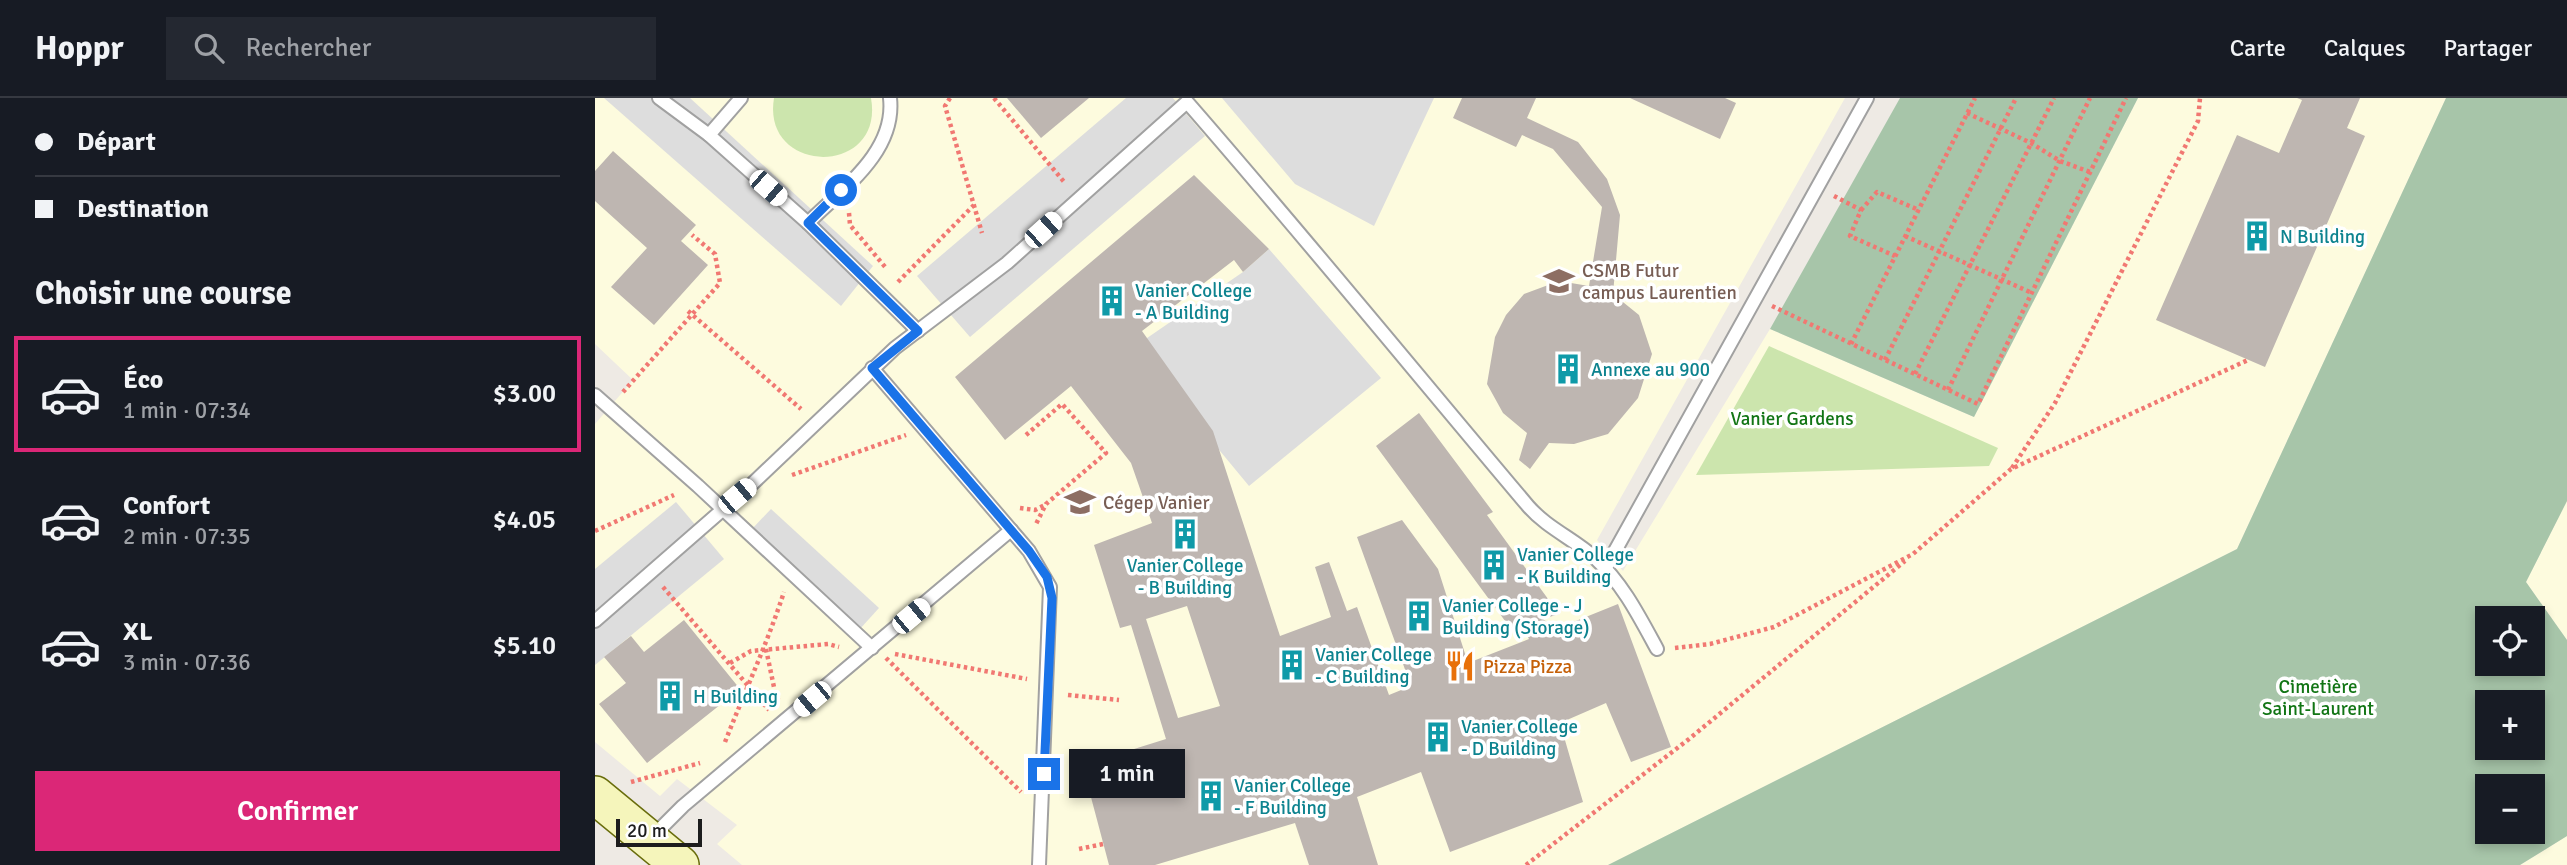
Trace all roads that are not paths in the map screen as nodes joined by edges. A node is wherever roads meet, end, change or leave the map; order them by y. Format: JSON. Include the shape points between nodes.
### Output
{"nodes":[{"id":1,"x":659,"y":98,"type":"edge"},
{"id":2,"x":741,"y":98,"type":"edge"},
{"id":3,"x":890,"y":98,"type":"edge"},
{"id":4,"x":1867,"y":98,"type":"edge"},
{"id":5,"x":709,"y":135,"type":"junction"},
{"id":6,"x":808,"y":223,"type":"junction"},
{"id":7,"x":918,"y":331,"type":"junction"},
{"id":8,"x":872,"y":368,"type":"junction"},
{"id":9,"x":595,"y":395,"type":"edge"},
{"id":10,"x":722,"y":509,"type":"junction"},
{"id":11,"x":1011,"y":530,"type":"junction"},
{"id":12,"x":1605,"y":569,"type":"junction"},
{"id":13,"x":595,"y":621,"type":"edge"},
{"id":14,"x":872,"y":648,"type":"junction"},
{"id":15,"x":1657,"y":649,"type":"road end"},
{"id":16,"x":609,"y":790,"type":"edge"},
{"id":17,"x":649,"y":839,"type":"junction"},
{"id":18,"x":680,"y":865,"type":"edge"},
{"id":19,"x":1039,"y":865,"type":"edge"}],
"edges":[{"from":1,"to":5,"type":"lane"},
{"from":2,"to":5,"type":"lane"},
{"from":3,"to":6,"type":"lane","via":[[887,136],[874,156]]},
{"from":4,"to":12,"type":"lane"},
{"from":5,"to":6,"type":"lane"},
{"from":6,"to":7,"type":"lane"},
{"from":7,"to":8,"type":"lane"},
{"from":7,"to":12,"type":"lane","via":[[1007,263],[1187,102],[1538,517]]},
{"from":8,"to":10,"type":"lane"},
{"from":8,"to":11,"type":"lane"},
{"from":9,"to":10,"type":"lane"},
{"from":10,"to":13,"type":"lane"},
{"from":10,"to":14,"type":"lane"},
{"from":11,"to":14,"type":"lane"},
{"from":11,"to":19,"type":"lane","via":[[1047,577],[1052,598]]},
{"from":12,"to":15,"type":"lane","via":[[1627,594]]},
{"from":14,"to":17,"type":"lane"},
{"from":16,"to":17,"type":"main road"},
{"from":17,"to":18,"type":"main road"}]}
